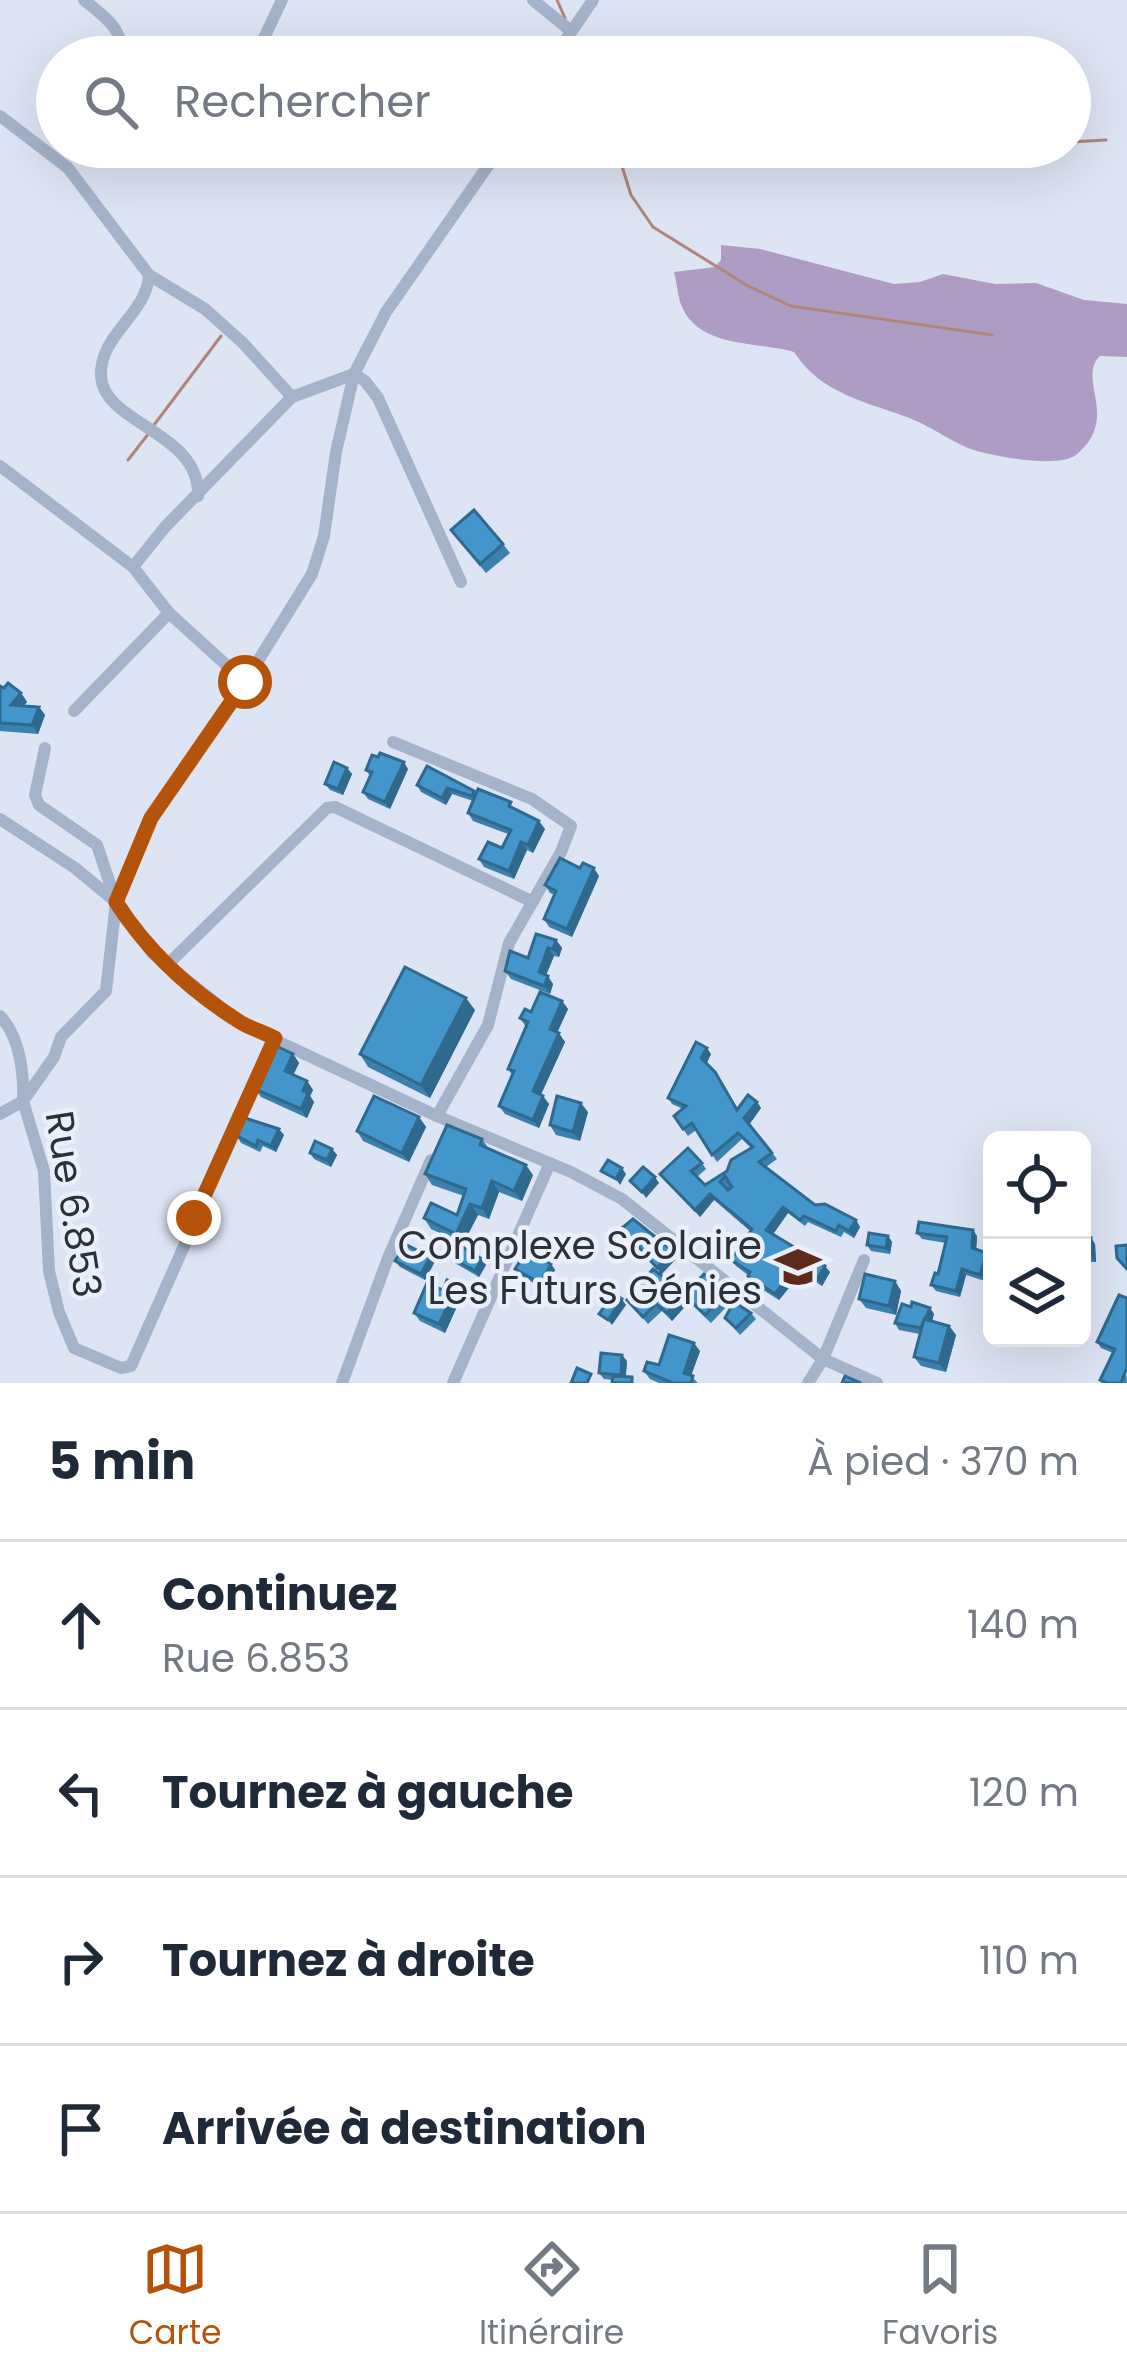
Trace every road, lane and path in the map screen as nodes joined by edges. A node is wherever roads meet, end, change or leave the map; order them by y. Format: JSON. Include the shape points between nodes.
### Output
{"nodes":[{"id":1,"x":83,"y":0,"type":"edge"},
{"id":2,"x":282,"y":0,"type":"edge"},
{"id":3,"x":533,"y":0,"type":"edge"},
{"id":4,"x":593,"y":0,"type":"edge"},
{"id":5,"x":571,"y":31,"type":"junction"},
{"id":6,"x":116,"y":36,"type":"edge"},
{"id":7,"x":265,"y":36,"type":"edge"},
{"id":8,"x":568,"y":36,"type":"edge"},
{"id":9,"x":0,"y":116,"type":"edge"},
{"id":10,"x":36,"y":144,"type":"edge"},
{"id":11,"x":69,"y":168,"type":"edge"},
{"id":12,"x":486,"y":168,"type":"edge"},
{"id":13,"x":148,"y":274,"type":"junction"},
{"id":14,"x":354,"y":374,"type":"junction"},
{"id":15,"x":292,"y":397,"type":"junction"},
{"id":16,"x":0,"y":466,"type":"edge"},
{"id":17,"x":198,"y":496,"type":"junction"},
{"id":18,"x":133,"y":567,"type":"junction"},
{"id":19,"x":461,"y":582,"type":"dead end"},
{"id":20,"x":169,"y":614,"type":"junction"},
{"id":21,"x":245,"y":682,"type":"junction"},
{"id":22,"x":74,"y":711,"type":"dead end"},
{"id":23,"x":393,"y":742,"type":"dead end"},
{"id":24,"x":45,"y":748,"type":"dead end"},
{"id":25,"x":0,"y":819,"type":"edge"},
{"id":26,"x":116,"y":902,"type":"junction"},
{"id":27,"x":533,"y":902,"type":"junction"},
{"id":28,"x":166,"y":967,"type":"junction"},
{"id":29,"x":0,"y":1016,"type":"edge"},
{"id":30,"x":275,"y":1038,"type":"junction"},
{"id":31,"x":23,"y":1101,"type":"junction"},
{"id":32,"x":0,"y":1114,"type":"edge"},
{"id":33,"x":443,"y":1118,"type":"junction"},
{"id":34,"x":550,"y":1163,"type":"junction"},
{"id":35,"x":864,"y":1260,"type":"dead end"},
{"id":36,"x":824,"y":1359,"type":"junction"},
{"id":37,"x":342,"y":1383,"type":"edge"},
{"id":38,"x":453,"y":1383,"type":"edge"},
{"id":39,"x":808,"y":1383,"type":"edge"},
{"id":40,"x":877,"y":1383,"type":"edge"}],
"edges":[{"from":1,"to":6,"type":"street"},
{"from":2,"to":7,"type":"street"},
{"from":3,"to":5,"type":"street"},
{"from":4,"to":5,"type":"street"},
{"from":5,"to":8,"type":"street"},
{"from":9,"to":10,"type":"street"},
{"from":11,"to":13,"type":"street"},
{"from":12,"to":14,"type":"street","name":"Rue 6.853","via":[[386,312]]},
{"from":13,"to":15,"type":"street","via":[[205,309]]},
{"from":13,"to":17,"type":"street","via":[[148,290],[109,345],[101,380],[123,409],[190,459]]},
{"from":14,"to":15,"type":"street"},
{"from":14,"to":19,"type":"street","via":[[378,398]]},
{"from":14,"to":21,"type":"street","name":"Rue 6.853","via":[[312,574]]},
{"from":15,"to":17,"type":"street"},
{"from":16,"to":18,"type":"street"},
{"from":17,"to":18,"type":"street"},
{"from":18,"to":20,"type":"street"},
{"from":20,"to":21,"type":"street"},
{"from":20,"to":22,"type":"street"},
{"from":21,"to":26,"type":"street","name":"Rue 6.853","via":[[151,818]]},
{"from":23,"to":27,"type":"street","via":[[532,799],[571,826]]},
{"from":24,"to":26,"type":"street","via":[[38,805],[97,844]]},
{"from":25,"to":26,"type":"street"},
{"from":26,"to":28,"type":"street"},
{"from":26,"to":31,"type":"street","name":"Rue 6.853","via":[[106,991],[61,1037]]},
{"from":27,"to":28,"type":"street","via":[[327,808]]},
{"from":27,"to":33,"type":"street"},
{"from":28,"to":30,"type":"street","via":[[244,1025]]},
{"from":29,"to":31,"type":"street","via":[[14,1035]]},
{"from":30,"to":31,"type":"street","name":"Rue 6.853","via":[[131,1366],[74,1348],[58,1312],[44,1171]]},
{"from":30,"to":33,"type":"street"},
{"from":31,"to":32,"type":"street"},
{"from":33,"to":34,"type":"street"},
{"from":33,"to":37,"type":"street"},
{"from":34,"to":36,"type":"street","via":[[622,1199]]},
{"from":34,"to":38,"type":"street"},
{"from":35,"to":36,"type":"street"},
{"from":36,"to":39,"type":"street"},
{"from":36,"to":40,"type":"street"}]}
